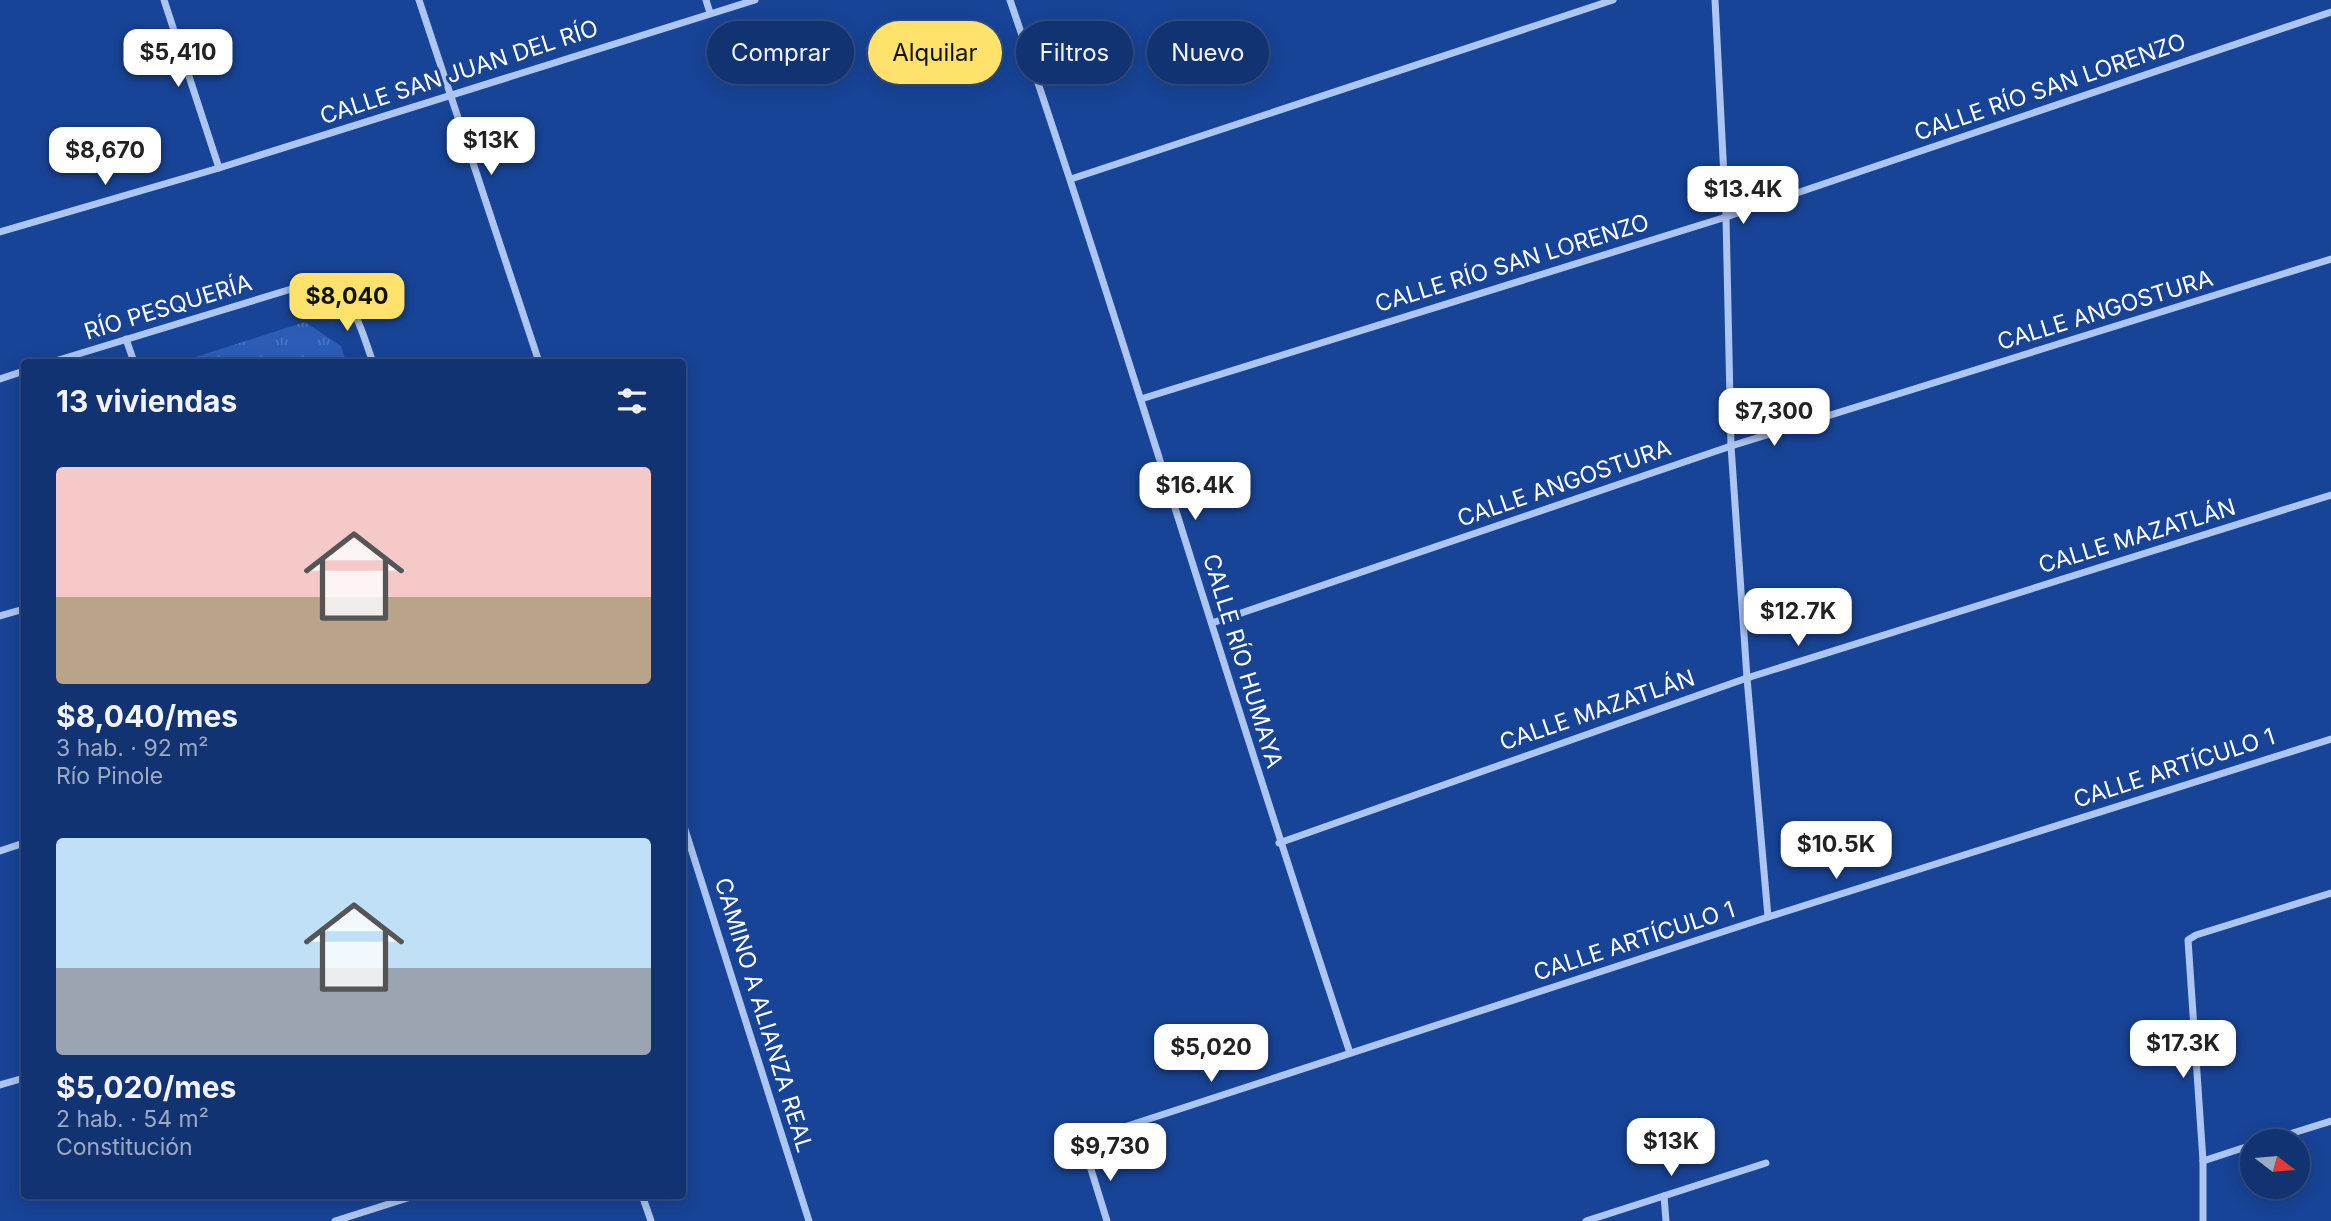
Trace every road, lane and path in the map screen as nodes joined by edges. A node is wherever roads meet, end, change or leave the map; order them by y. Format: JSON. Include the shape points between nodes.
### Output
{"nodes":[{"id":1,"x":164,"y":0,"type":"edge"},
{"id":2,"x":419,"y":0,"type":"edge"},
{"id":3,"x":706,"y":0,"type":"edge"},
{"id":4,"x":755,"y":0,"type":"edge"},
{"id":5,"x":1010,"y":0,"type":"edge"},
{"id":6,"x":1613,"y":0,"type":"edge"},
{"id":7,"x":1715,"y":0,"type":"edge"},
{"id":8,"x":2331,"y":12,"type":"edge"},
{"id":9,"x":710,"y":13,"type":"junction"},
{"id":10,"x":449,"y":95,"type":"junction"},
{"id":11,"x":219,"y":169,"type":"junction"},
{"id":12,"x":1071,"y":179,"type":"junction"},
{"id":13,"x":1726,"y":217,"type":"junction"},
{"id":14,"x":0,"y":232,"type":"edge"},
{"id":15,"x":2331,"y":259,"type":"edge"},
{"id":16,"x":126,"y":339,"type":"junction"},
{"id":17,"x":62,"y":359,"type":"edge"},
{"id":18,"x":133,"y":359,"type":"edge"},
{"id":19,"x":372,"y":359,"type":"edge"},
{"id":20,"x":538,"y":359,"type":"edge"},
{"id":21,"x":21,"y":372,"type":"edge"},
{"id":22,"x":0,"y":379,"type":"edge"},
{"id":23,"x":1141,"y":399,"type":"junction"},
{"id":24,"x":1731,"y":446,"type":"junction"},
{"id":25,"x":2331,"y":495,"type":"edge"},
{"id":26,"x":21,"y":610,"type":"edge"},
{"id":27,"x":0,"y":617,"type":"edge"},
{"id":28,"x":1212,"y":623,"type":"junction"},
{"id":29,"x":1747,"y":678,"type":"junction"},
{"id":30,"x":2331,"y":739,"type":"edge"},
{"id":31,"x":686,"y":833,"type":"edge"},
{"id":32,"x":1279,"y":843,"type":"junction"},
{"id":33,"x":21,"y":844,"type":"edge"},
{"id":34,"x":0,"y":851,"type":"edge"},
{"id":35,"x":2331,"y":893,"type":"edge"},
{"id":36,"x":1768,"y":917,"type":"junction"},
{"id":37,"x":1350,"y":1053,"type":"junction"},
{"id":38,"x":21,"y":1079,"type":"edge"},
{"id":39,"x":0,"y":1085,"type":"edge"},
{"id":40,"x":2331,"y":1121,"type":"edge"},
{"id":41,"x":2305,"y":1129,"type":"edge"},
{"id":42,"x":2240,"y":1150,"type":"edge"},
{"id":43,"x":2203,"y":1161,"type":"junction"},
{"id":44,"x":1766,"y":1163,"type":"dead end"},
{"id":45,"x":1664,"y":1196,"type":"junction"},
{"id":46,"x":404,"y":1199,"type":"edge"},
{"id":47,"x":643,"y":1199,"type":"edge"},
{"id":48,"x":335,"y":1221,"type":"edge"},
{"id":49,"x":651,"y":1221,"type":"edge"},
{"id":50,"x":809,"y":1221,"type":"edge"},
{"id":51,"x":1107,"y":1221,"type":"edge"},
{"id":52,"x":1586,"y":1221,"type":"edge"},
{"id":53,"x":1667,"y":1221,"type":"edge"},
{"id":54,"x":2203,"y":1221,"type":"edge"}],
"edges":[{"from":1,"to":11,"type":"street"},
{"from":2,"to":10,"type":"street"},
{"from":3,"to":9,"type":"street"},
{"from":4,"to":9,"type":"street","name":"CALLE SAN JUAN DEL RÍO"},
{"from":5,"to":12,"type":"street","name":"CALLE RÍO HUMAYA"},
{"from":6,"to":12,"type":"street"},
{"from":7,"to":13,"type":"street"},
{"from":8,"to":13,"type":"street","name":"CALLE RÍO SAN LORENZO"},
{"from":9,"to":10,"type":"street","name":"CALLE SAN JUAN DEL RÍO"},
{"from":10,"to":11,"type":"street","name":"CALLE SAN JUAN DEL RÍO"},
{"from":10,"to":20,"type":"street"},
{"from":11,"to":14,"type":"street","name":"CALLE SAN JUAN DEL RÍO"},
{"from":12,"to":23,"type":"street","name":"CALLE RÍO HUMAYA"},
{"from":13,"to":23,"type":"street","name":"CALLE RÍO SAN LORENZO"},
{"from":13,"to":24,"type":"street"},
{"from":15,"to":24,"type":"street","name":"CALLE ANGOSTURA"},
{"from":16,"to":17,"type":"street","name":"RÍO PESQUERÍA"},
{"from":16,"to":18,"type":"street"},
{"from":16,"to":19,"type":"street","name":"RÍO PESQUERÍA","via":[[298,288],[321,289],[336,293],[347,303]]},
{"from":21,"to":22,"type":"street"},
{"from":23,"to":28,"type":"street","name":"CALLE RÍO HUMAYA"},
{"from":24,"to":28,"type":"street","name":"CALLE ANGOSTURA"},
{"from":24,"to":29,"type":"street"},
{"from":25,"to":29,"type":"street","name":"CALLE MAZATLÁN"},
{"from":26,"to":27,"type":"street"},
{"from":28,"to":32,"type":"street","name":"CALLE RÍO HUMAYA"},
{"from":29,"to":32,"type":"street","name":"CALLE MAZATLÁN"},
{"from":29,"to":36,"type":"street"},
{"from":30,"to":36,"type":"street","name":"CALLE ARTÍCULO 1"},
{"from":31,"to":50,"type":"street","name":"CAMINO A ALIANZA REAL"},
{"from":32,"to":37,"type":"street","name":"CALLE RÍO HUMAYA"},
{"from":33,"to":34,"type":"street"},
{"from":35,"to":43,"type":"street","via":[[2188,940]]},
{"from":36,"to":37,"type":"street","name":"CALLE ARTÍCULO 1"},
{"from":37,"to":51,"type":"street","name":"CALLE ARTÍCULO 1","via":[[1109,1132],[1092,1148],[1090,1166]]},
{"from":38,"to":39,"type":"street"},
{"from":40,"to":41,"type":"street"},
{"from":42,"to":43,"type":"street"},
{"from":43,"to":54,"type":"street"},
{"from":44,"to":45,"type":"street"},
{"from":45,"to":52,"type":"street"},
{"from":45,"to":53,"type":"street"},
{"from":46,"to":48,"type":"street"},
{"from":47,"to":49,"type":"street"}]}
